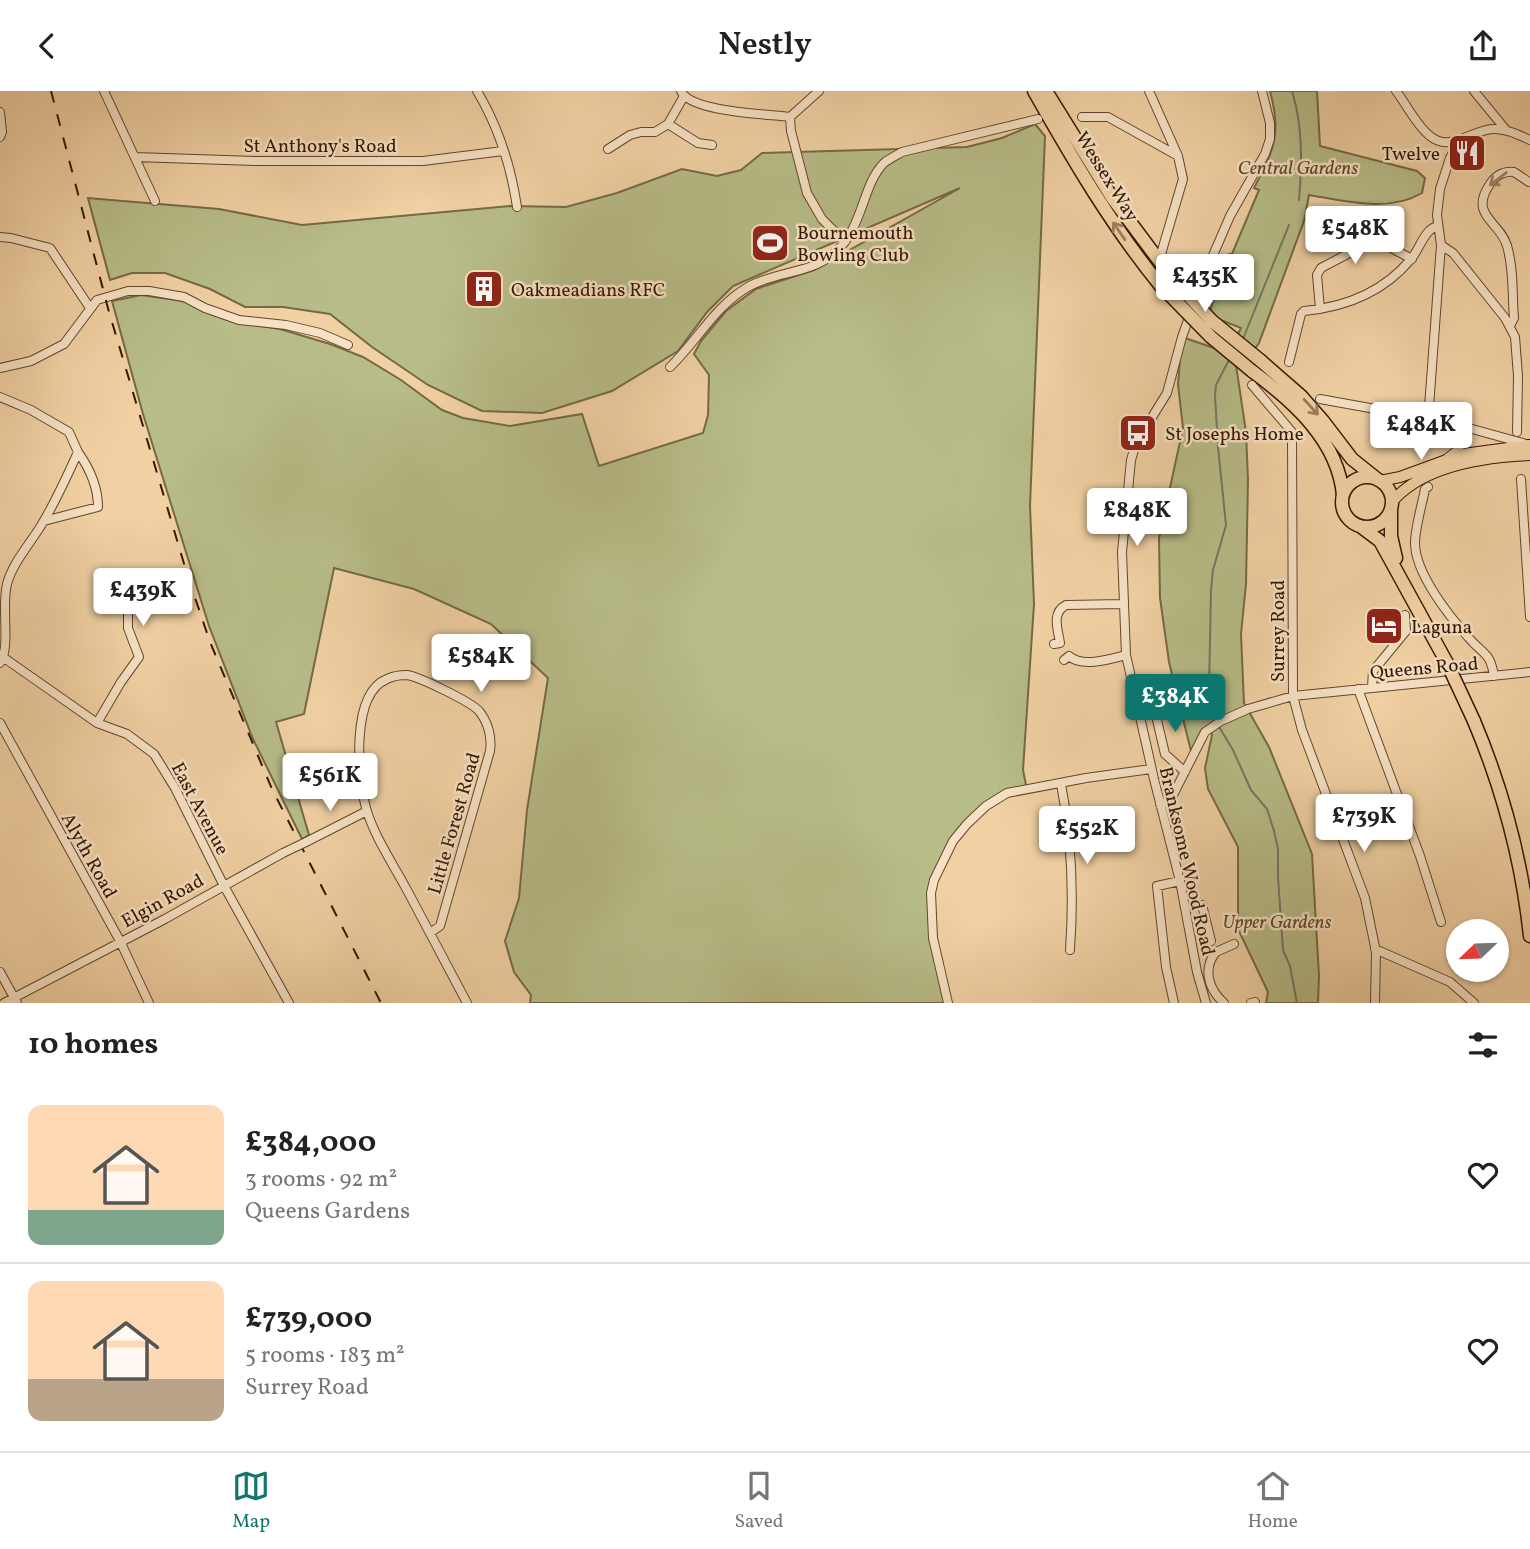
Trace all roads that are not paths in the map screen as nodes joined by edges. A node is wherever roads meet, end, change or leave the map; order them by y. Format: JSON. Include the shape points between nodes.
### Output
{"nodes":[{"id":1,"x":104,"y":91,"type":"edge"},
{"id":2,"x":478,"y":91,"type":"edge"},
{"id":3,"x":819,"y":91,"type":"edge"},
{"id":4,"x":1034,"y":91,"type":"edge"},
{"id":5,"x":1046,"y":91,"type":"edge"},
{"id":6,"x":1149,"y":91,"type":"edge"},
{"id":7,"x":1262,"y":91,"type":"edge"},
{"id":8,"x":1396,"y":91,"type":"edge"},
{"id":9,"x":1474,"y":91,"type":"edge"},
{"id":10,"x":682,"y":94,"type":"edge"},
{"id":11,"x":0,"y":112,"type":"edge"},
{"id":12,"x":1046,"y":112,"type":"junction"},
{"id":13,"x":790,"y":117,"type":"junction"},
{"id":14,"x":1087,"y":119,"type":"dead end"},
{"id":15,"x":668,"y":124,"type":"junction"},
{"id":16,"x":1506,"y":131,"type":"junction"},
{"id":17,"x":0,"y":137,"type":"edge"},
{"id":18,"x":1528,"y":137,"type":"edge"},
{"id":19,"x":1459,"y":141,"type":"junction"},
{"id":20,"x":712,"y":145,"type":"dead end"},
{"id":21,"x":608,"y":149,"type":"dead end"},
{"id":22,"x":503,"y":151,"type":"junction"},
{"id":23,"x":1178,"y":156,"type":"junction"},
{"id":24,"x":135,"y":157,"type":"junction"},
{"id":25,"x":1530,"y":182,"type":"edge"},
{"id":26,"x":155,"y":201,"type":"dead end"},
{"id":27,"x":517,"y":207,"type":"dead end"},
{"id":28,"x":1438,"y":226,"type":"junction"},
{"id":29,"x":0,"y":237,"type":"edge"},
{"id":30,"x":845,"y":242,"type":"junction"},
{"id":31,"x":1441,"y":245,"type":"junction"},
{"id":32,"x":1161,"y":254,"type":"dead end"},
{"id":33,"x":1412,"y":259,"type":"junction"},
{"id":34,"x":90,"y":308,"type":"junction"},
{"id":35,"x":1320,"y":309,"type":"junction"},
{"id":36,"x":1510,"y":325,"type":"junction"},
{"id":37,"x":348,"y":345,"type":"dead end"},
{"id":38,"x":1288,"y":360,"type":"dead end"},
{"id":39,"x":1256,"y":366,"type":"junction"},
{"id":40,"x":0,"y":367,"type":"edge"},
{"id":41,"x":670,"y":367,"type":"dead end"},
{"id":42,"x":1252,"y":385,"type":"dead end"},
{"id":43,"x":0,"y":397,"type":"edge"},
{"id":44,"x":1320,"y":399,"type":"dead end"},
{"id":45,"x":1430,"y":411,"type":"junction"},
{"id":46,"x":1460,"y":426,"type":"junction"},
{"id":47,"x":1517,"y":432,"type":"dead end"},
{"id":48,"x":1530,"y":445,"type":"edge"},
{"id":49,"x":78,"y":452,"type":"junction"},
{"id":50,"x":1530,"y":455,"type":"edge"},
{"id":51,"x":1446,"y":459,"type":"junction"},
{"id":52,"x":1521,"y":479,"type":"dead end"},
{"id":53,"x":1379,"y":480,"type":"junction"},
{"id":54,"x":1428,"y":487,"type":"dead end"},
{"id":55,"x":1343,"y":495,"type":"junction"},
{"id":56,"x":1392,"y":505,"type":"junction"},
{"id":57,"x":44,"y":521,"type":"junction"},
{"id":58,"x":1360,"y":526,"type":"junction"},
{"id":59,"x":1409,"y":590,"type":"junction"},
{"id":60,"x":128,"y":602,"type":"dead end"},
{"id":61,"x":1123,"y":604,"type":"junction"},
{"id":62,"x":1405,"y":615,"type":"dead end"},
{"id":63,"x":1530,"y":617,"type":"edge"},
{"id":64,"x":1054,"y":644,"type":"dead end"},
{"id":65,"x":1126,"y":655,"type":"junction"},
{"id":66,"x":1066,"y":656,"type":"dead end"},
{"id":67,"x":1,"y":658,"type":"edge"},
{"id":68,"x":1530,"y":672,"type":"edge"},
{"id":69,"x":1494,"y":676,"type":"junction"},
{"id":70,"x":1372,"y":687,"type":"junction"},
{"id":71,"x":1358,"y":689,"type":"junction"},
{"id":72,"x":1322,"y":693,"type":"junction"},
{"id":73,"x":1293,"y":696,"type":"junction"},
{"id":74,"x":1153,"y":703,"type":"dead end"},
{"id":75,"x":1298,"y":712,"type":"junction"},
{"id":76,"x":0,"y":723,"type":"edge"},
{"id":77,"x":97,"y":723,"type":"junction"},
{"id":78,"x":1151,"y":769,"type":"junction"},
{"id":79,"x":1185,"y":772,"type":"junction"},
{"id":80,"x":1061,"y":784,"type":"junction"},
{"id":81,"x":1160,"y":804,"type":"junction"},
{"id":82,"x":367,"y":811,"type":"junction"},
{"id":83,"x":1180,"y":881,"type":"junction"},
{"id":84,"x":223,"y":884,"type":"junction"},
{"id":85,"x":1202,"y":905,"type":"dead end"},
{"id":86,"x":1441,"y":922,"type":"dead end"},
{"id":87,"x":430,"y":933,"type":"junction"},
{"id":88,"x":1530,"y":936,"type":"edge"},
{"id":89,"x":120,"y":941,"type":"junction"},
{"id":90,"x":1211,"y":941,"type":"dead end"},
{"id":91,"x":1234,"y":944,"type":"dead end"},
{"id":92,"x":1376,"y":949,"type":"junction"},
{"id":93,"x":1071,"y":950,"type":"dead end"},
{"id":94,"x":0,"y":972,"type":"edge"},
{"id":95,"x":15,"y":1000,"type":"edge"},
{"id":96,"x":4,"y":1003,"type":"edge"},
{"id":97,"x":149,"y":1003,"type":"edge"},
{"id":98,"x":289,"y":1003,"type":"edge"},
{"id":99,"x":467,"y":1003,"type":"edge"},
{"id":100,"x":948,"y":1003,"type":"edge"},
{"id":101,"x":1174,"y":1003,"type":"edge"},
{"id":102,"x":1206,"y":1003,"type":"edge"},
{"id":103,"x":1224,"y":1003,"type":"edge"},
{"id":104,"x":1375,"y":1003,"type":"edge"},
{"id":105,"x":1474,"y":1003,"type":"edge"}],
"edges":[{"from":1,"to":24,"type":"street"},
{"from":2,"to":22,"type":"street"},
{"from":3,"to":13,"type":"street"},
{"from":4,"to":12,"type":"highway","name":"Wessex Way"},
{"from":5,"to":12,"type":"highway","name":"Wessex Way"},
{"from":6,"to":23,"type":"street"},
{"from":7,"to":61,"type":"street","name":"Branksome Wood Road","via":[[1270,123],[1265,154],[1230,216],[1182,337],[1167,393],[1136,443],[1131,460],[1122,552]]},
{"from":8,"to":19,"type":"street","via":[[1432,138]]},
{"from":9,"to":16,"type":"street"},
{"from":10,"to":13,"type":"street","via":[[703,106]]},
{"from":10,"to":15,"type":"street"},
{"from":11,"to":17,"type":"street"},
{"from":12,"to":30,"type":"street","via":[[902,152],[884,163]]},
{"from":12,"to":39,"type":"highway","name":"Wessex Way","bridge":true,"via":[[1113,199],[1166,282]]},
{"from":13,"to":30,"type":"street","via":[[807,193],[822,219]]},
{"from":14,"to":23,"type":"street","via":[[1108,117]]},
{"from":15,"to":20,"type":"street","via":[[698,143]]},
{"from":15,"to":21,"type":"street","via":[[654,132],[630,135]]},
{"from":16,"to":18,"type":"street"},
{"from":16,"to":19,"type":"street","via":[[1484,130]]},
{"from":19,"to":28,"type":"street","via":[[1440,184]]},
{"from":22,"to":24,"type":"street","name":"St Anthony's Road","via":[[423,161]]},
{"from":22,"to":27,"type":"street"},
{"from":23,"to":32,"type":"street","via":[[1183,179]]},
{"from":24,"to":26,"type":"street"},
{"from":25,"to":36,"type":"street","one_way":true,"via":[[1514,172],[1499,175],[1488,188],[1484,211],[1507,246],[1514,318]]},
{"from":28,"to":31,"type":"street"},
{"from":28,"to":33,"type":"street","via":[[1429,230]]},
{"from":29,"to":34,"type":"street","via":[[50,247]]},
{"from":30,"to":41,"type":"street","via":[[818,264],[746,288],[714,315]]},
{"from":31,"to":36,"type":"street","via":[[1453,253]]},
{"from":31,"to":45,"type":"street"},
{"from":33,"to":35,"type":"street","via":[[1366,296]]},
{"from":33,"to":35,"type":"street","via":[[1372,241],[1321,268],[1317,275]]},
{"from":34,"to":37,"type":"street","via":[[109,295],[149,291],[184,297],[239,320],[286,325]]},
{"from":34,"to":40,"type":"street","via":[[64,344],[31,361]]},
{"from":35,"to":38,"type":"street","via":[[1301,314]]},
{"from":36,"to":47,"type":"street","via":[[1516,345]]},
{"from":39,"to":53,"type":"highway","name":"Wessex Way","one_way":true,"via":[[1301,396],[1352,459]]},
{"from":39,"to":55,"type":"highway","name":"Wessex Way","via":[[1329,449],[1341,473]]},
{"from":42,"to":73,"type":"street","name":"Surrey Road","via":[[1292,432]]},
{"from":43,"to":49,"type":"street","via":[[69,432]]},
{"from":44,"to":45,"type":"street","via":[[1414,417]]},
{"from":45,"to":46,"type":"street","via":[[1436,419]]},
{"from":46,"to":48,"type":"street"},
{"from":46,"to":51,"type":"street","via":[[1461,448]]},
{"from":48,"to":51,"type":"main road"},
{"from":49,"to":57,"type":"street"},
{"from":49,"to":57,"type":"street","via":[[98,492],[98,507]]},
{"from":50,"to":56,"type":"main road","via":[[1474,461],[1441,471],[1410,484]]},
{"from":51,"to":53,"type":"main road"},
{"from":52,"to":63,"type":"street"},
{"from":53,"to":55,"type":"highway","via":[[1357,479]]},
{"from":53,"to":56,"type":"highway","via":[[1390,492]]},
{"from":54,"to":69,"type":"street","via":[[1416,535],[1417,556],[1449,615],[1491,658]]},
{"from":55,"to":58,"type":"highway","via":[[1345,514]]},
{"from":56,"to":58,"type":"highway","via":[[1381,523]]},
{"from":56,"to":59,"type":"highway","via":[[1392,543]]},
{"from":57,"to":67,"type":"street","via":[[7,583],[6,644]]},
{"from":58,"to":59,"type":"highway","via":[[1380,541]]},
{"from":59,"to":88,"type":"highway","bridge":true,"via":[[1474,721],[1496,778],[1523,878]]},
{"from":60,"to":77,"type":"street","via":[[128,628],[139,657]]},
{"from":61,"to":64,"type":"street","via":[[1063,607],[1056,614],[1060,643]]},
{"from":61,"to":65,"type":"street","name":"Branksome Wood Road"},
{"from":62,"to":70,"type":"street","via":[[1406,631],[1373,671]]},
{"from":65,"to":66,"type":"street","via":[[1082,662]]},
{"from":65,"to":78,"type":"street","name":"Branksome Wood Road"},
{"from":67,"to":77,"type":"street","name":"East Avenue"},
{"from":68,"to":69,"type":"street","name":"Queens Road"},
{"from":69,"to":70,"type":"street","name":"Queens Road"},
{"from":70,"to":71,"type":"street","name":"Queens Road"},
{"from":71,"to":72,"type":"street","name":"Queens Road"},
{"from":71,"to":86,"type":"street"},
{"from":72,"to":73,"type":"street","name":"Queens Road"},
{"from":72,"to":75,"type":"street","via":[[1303,699]]},
{"from":73,"to":75,"type":"street","name":"Surrey Road"},
{"from":73,"to":79,"type":"street","name":"Queens Road","via":[[1248,709],[1205,732]]},
{"from":74,"to":79,"type":"street","via":[[1165,754]]},
{"from":75,"to":92,"type":"street","name":"Surrey Road","via":[[1366,898]]},
{"from":76,"to":89,"type":"street","name":"Alyth Road"},
{"from":77,"to":84,"type":"street","name":"East Avenue","via":[[127,734],[154,754]]},
{"from":78,"to":80,"type":"street"},
{"from":78,"to":81,"type":"street","name":"Branksome Wood Road"},
{"from":79,"to":81,"type":"street","name":"Queens Road","via":[[1172,797]]},
{"from":80,"to":93,"type":"street","via":[[1074,882]]},
{"from":80,"to":100,"type":"street","via":[[1007,793],[986,806],[953,842],[931,893],[933,938]]},
{"from":81,"to":83,"type":"street","name":"Branksome Wood Road"},
{"from":82,"to":84,"type":"street","name":"Elgin Road","bridge":true},
{"from":82,"to":87,"type":"street"},
{"from":82,"to":87,"type":"street","name":"Little Forest Road","via":[[358,763],[361,726],[376,685],[392,677],[417,677],[478,710],[489,729],[490,751],[440,926]]},
{"from":83,"to":101,"type":"street","via":[[1156,881]]},
{"from":83,"to":102,"type":"street","name":"Branksome Wood Road"},
{"from":84,"to":89,"type":"street","name":"Elgin Road"},
{"from":84,"to":98,"type":"street","name":"East Avenue"},
{"from":85,"to":90,"type":"street"},
{"from":87,"to":99,"type":"street"},
{"from":89,"to":95,"type":"street","name":"Elgin Road"},
{"from":89,"to":97,"type":"street","name":"Alyth Road"},
{"from":91,"to":103,"type":"street","via":[[1216,952],[1208,969],[1213,991]]},
{"from":92,"to":104,"type":"street","name":"Surrey Road"},
{"from":92,"to":105,"type":"street","via":[[1450,982]]},
{"from":94,"to":95,"type":"street"},
{"from":95,"to":96,"type":"street","name":"Elgin Road"}]}
